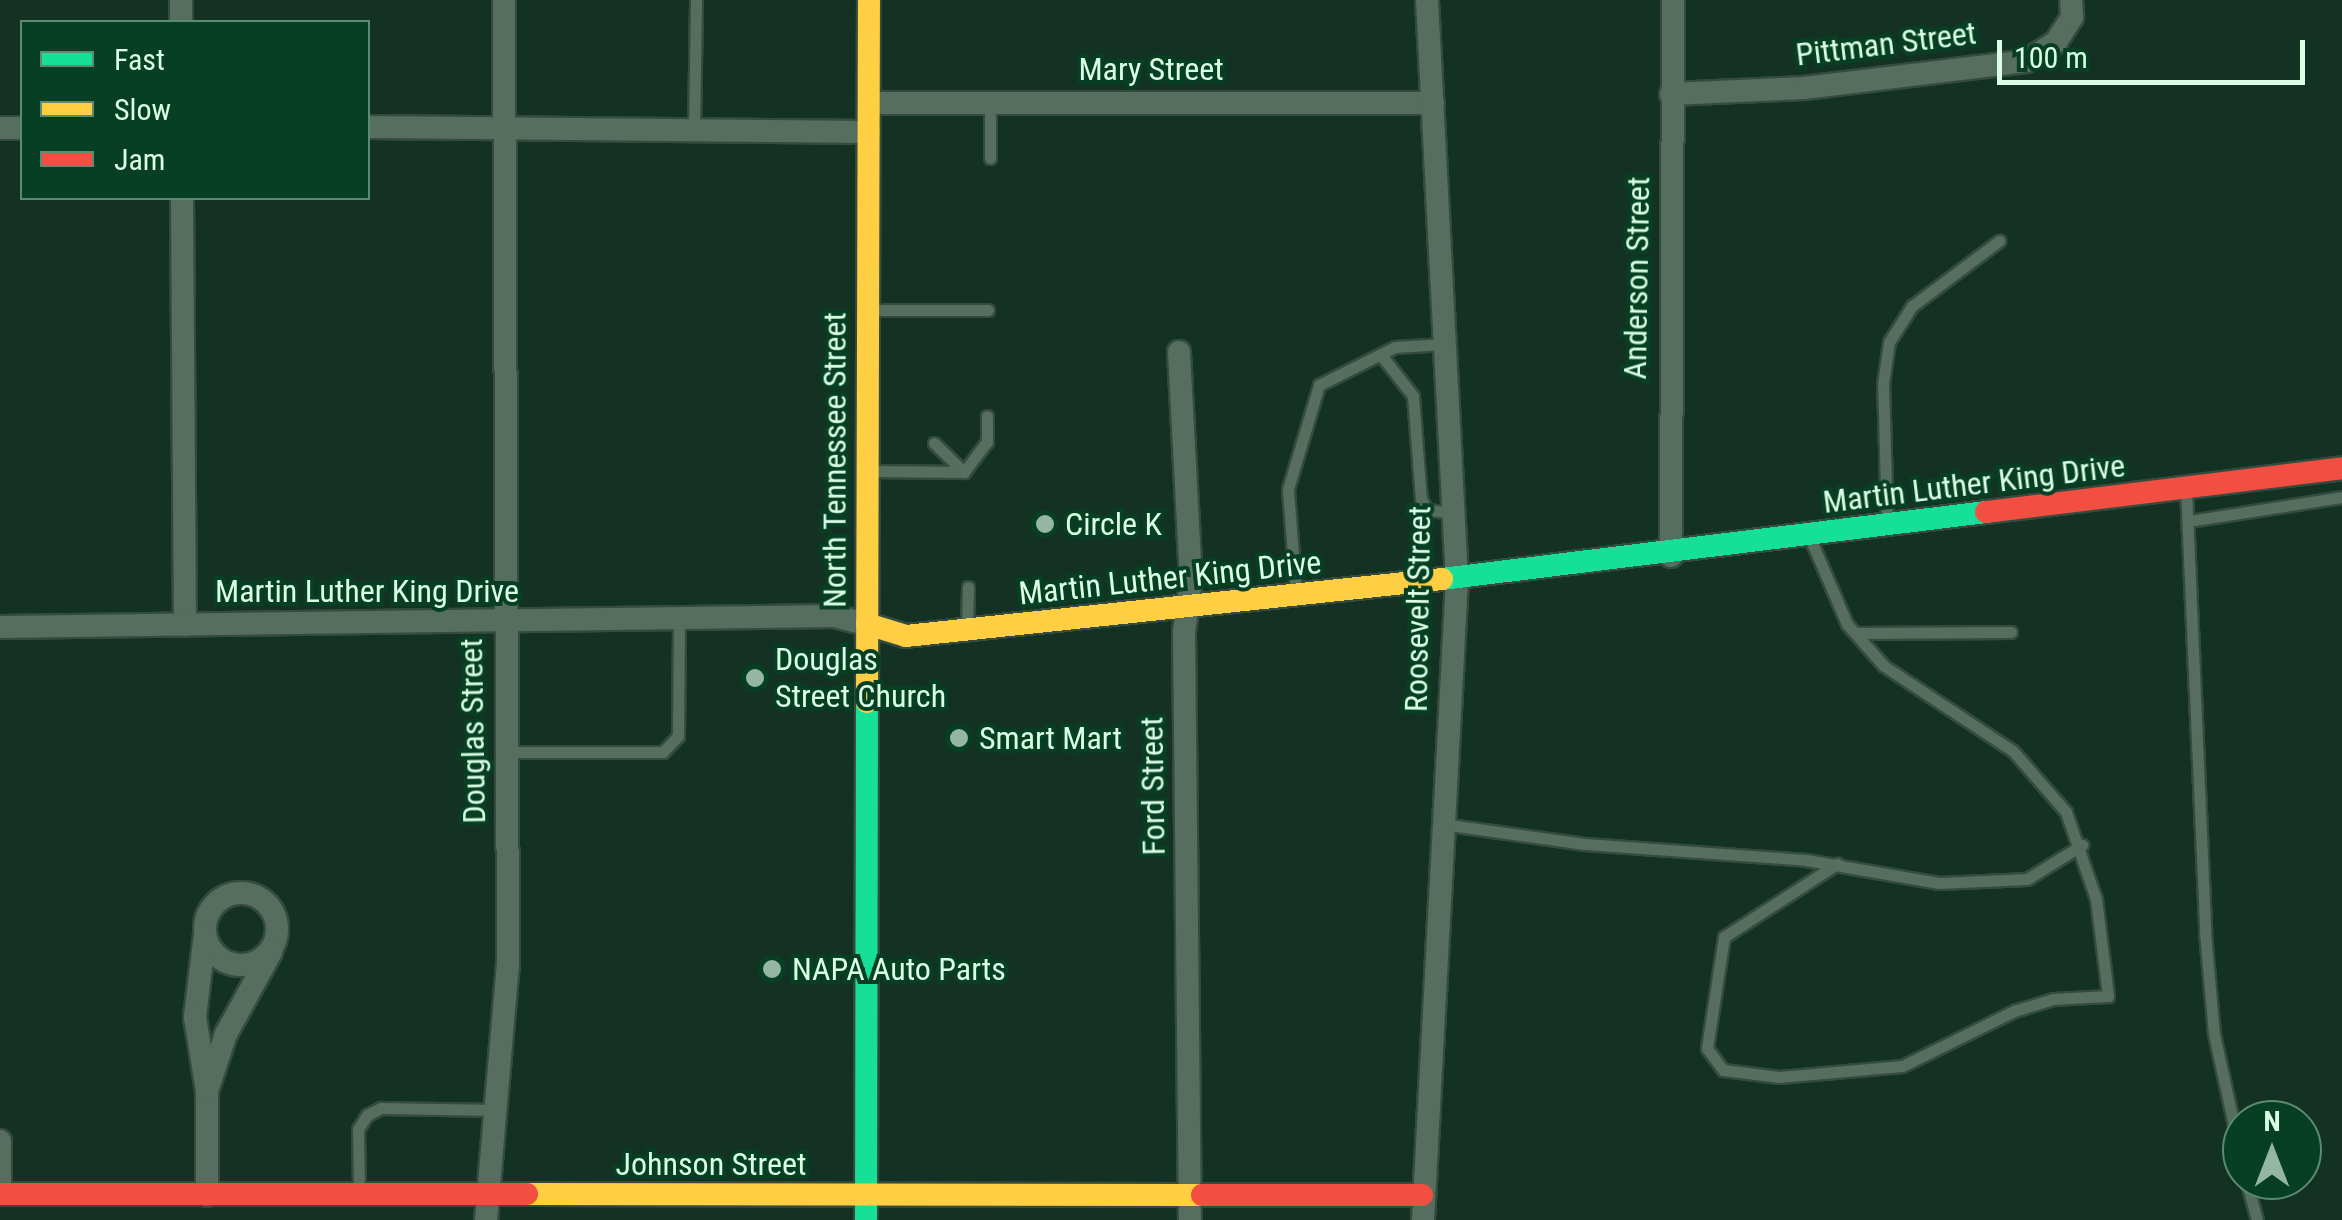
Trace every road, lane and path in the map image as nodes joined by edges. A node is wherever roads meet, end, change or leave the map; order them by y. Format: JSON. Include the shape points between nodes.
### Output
{"nodes":[{"id":1,"x":504,"y":0,"type":"edge"},
{"id":2,"x":696,"y":0,"type":"edge"},
{"id":3,"x":868,"y":0,"type":"edge"},
{"id":4,"x":1427,"y":0,"type":"edge"},
{"id":5,"x":1673,"y":0,"type":"edge"},
{"id":6,"x":2071,"y":0,"type":"edge"},
{"id":7,"x":1671,"y":94,"type":"junction"},
{"id":8,"x":868,"y":103,"type":"junction"},
{"id":9,"x":990,"y":103,"type":"junction"},
{"id":10,"x":1433,"y":103,"type":"junction"},
{"id":11,"x":504,"y":126,"type":"junction"},
{"id":12,"x":370,"y":127,"type":"edge"},
{"id":13,"x":694,"y":130,"type":"junction"},
{"id":14,"x":869,"y":132,"type":"junction"},
{"id":15,"x":990,"y":158,"type":"dead end"},
{"id":16,"x":182,"y":200,"type":"edge"},
{"id":17,"x":2000,"y":241,"type":"dead end"},
{"id":18,"x":868,"y":310,"type":"junction"},
{"id":19,"x":988,"y":310,"type":"dead end"},
{"id":20,"x":1445,"y":344,"type":"junction"},
{"id":21,"x":1179,"y":352,"type":"dead end"},
{"id":22,"x":1381,"y":355,"type":"junction"},
{"id":23,"x":988,"y":416,"type":"dead end"},
{"id":24,"x":934,"y":443,"type":"dead end"},
{"id":25,"x":868,"y":471,"type":"junction"},
{"id":26,"x":964,"y":472,"type":"junction"},
{"id":27,"x":2341,"y":473,"type":"edge"},
{"id":28,"x":2186,"y":489,"type":"junction"},
{"id":29,"x":2342,"y":497,"type":"edge"},
{"id":30,"x":1454,"y":513,"type":"junction"},
{"id":31,"x":2190,"y":521,"type":"junction"},
{"id":32,"x":1887,"y":528,"type":"junction"},
{"id":33,"x":1810,"y":538,"type":"junction"},
{"id":34,"x":1670,"y":556,"type":"junction"},
{"id":35,"x":1457,"y":580,"type":"junction"},
{"id":36,"x":968,"y":587,"type":"dead end"},
{"id":37,"x":1296,"y":597,"type":"junction"},
{"id":38,"x":1188,"y":608,"type":"junction"},
{"id":39,"x":679,"y":620,"type":"junction"},
{"id":40,"x":504,"y":623,"type":"junction"},
{"id":41,"x":866,"y":624,"type":"junction"},
{"id":42,"x":186,"y":625,"type":"junction"},
{"id":43,"x":0,"y":626,"type":"edge"},
{"id":44,"x":967,"y":632,"type":"junction"},
{"id":45,"x":2011,"y":632,"type":"dead end"},
{"id":46,"x":1856,"y":633,"type":"junction"},
{"id":47,"x":506,"y":752,"type":"junction"},
{"id":48,"x":1442,"y":824,"type":"junction"},
{"id":49,"x":2082,"y":845,"type":"junction"},
{"id":50,"x":1837,"y":864,"type":"junction"},
{"id":51,"x":205,"y":934,"type":"junction"},
{"id":52,"x":270,"y":952,"type":"junction"},
{"id":53,"x":207,"y":1090,"type":"junction"},
{"id":54,"x":2228,"y":1100,"type":"edge"},
{"id":55,"x":498,"y":1110,"type":"junction"},
{"id":56,"x":0,"y":1142,"type":"edge"},
{"id":57,"x":0,"y":1194,"type":"edge"},
{"id":58,"x":207,"y":1195,"type":"junction"},
{"id":59,"x":487,"y":1195,"type":"junction"},
{"id":60,"x":1422,"y":1195,"type":"junction"},
{"id":61,"x":359,"y":1196,"type":"junction"},
{"id":62,"x":866,"y":1208,"type":"edge"},
{"id":63,"x":1190,"y":1208,"type":"edge"},
{"id":64,"x":486,"y":1220,"type":"edge"},
{"id":65,"x":1423,"y":1220,"type":"edge"}],
"edges":[{"from":1,"to":11,"type":"street","name":"Douglas Street"},
{"from":2,"to":13,"type":"lane"},
{"from":3,"to":8,"type":"street","name":"North Tennessee Street"},
{"from":4,"to":10,"type":"street","name":"Roosevelt Street"},
{"from":5,"to":7,"type":"street","name":"Anderson Street"},
{"from":6,"to":7,"type":"street","name":"Pittman Street","via":[[2072,17],[2056,42],[2026,61],[1804,88]]},
{"from":7,"to":34,"type":"street","name":"Anderson Street"},
{"from":8,"to":9,"type":"street","name":"Mary Street"},
{"from":8,"to":14,"type":"street","name":"North Tennessee Street"},
{"from":9,"to":10,"type":"street","name":"Mary Street"},
{"from":9,"to":15,"type":"lane"},
{"from":10,"to":20,"type":"street","name":"Roosevelt Street"},
{"from":11,"to":12,"type":"street"},
{"from":11,"to":13,"type":"street"},
{"from":11,"to":40,"type":"street","name":"Douglas Street"},
{"from":13,"to":14,"type":"street"},
{"from":14,"to":18,"type":"street","name":"North Tennessee Street"},
{"from":16,"to":42,"type":"street"},
{"from":17,"to":32,"type":"lane","via":[[1912,306],[1889,342],[1882,384]]},
{"from":18,"to":19,"type":"lane"},
{"from":18,"to":25,"type":"street","name":"North Tennessee Street"},
{"from":20,"to":22,"type":"lane","via":[[1395,347]]},
{"from":20,"to":30,"type":"street","name":"Roosevelt Street"},
{"from":21,"to":38,"type":"street","name":"Ford Street"},
{"from":22,"to":30,"type":"lane","via":[[1413,396],[1421,499],[1427,510]]},
{"from":22,"to":37,"type":"lane","via":[[1318,385],[1288,489]]},
{"from":23,"to":26,"type":"lane","via":[[987,442]]},
{"from":24,"to":26,"type":"lane"},
{"from":25,"to":26,"type":"lane"},
{"from":25,"to":41,"type":"street","name":"North Tennessee Street"},
{"from":27,"to":28,"type":"street","name":"Martin Luther King Drive"},
{"from":28,"to":31,"type":"lane"},
{"from":28,"to":32,"type":"street","name":"Martin Luther King Drive"},
{"from":29,"to":31,"type":"lane"},
{"from":30,"to":35,"type":"street","name":"Roosevelt Street"},
{"from":31,"to":54,"type":"lane","via":[[2205,932],[2214,1034]]},
{"from":32,"to":33,"type":"street","name":"Martin Luther King Drive"},
{"from":33,"to":34,"type":"street","name":"Martin Luther King Drive"},
{"from":33,"to":46,"type":"lane"},
{"from":34,"to":35,"type":"street","name":"Martin Luther King Drive"},
{"from":35,"to":37,"type":"street","name":"Martin Luther King Drive"},
{"from":35,"to":48,"type":"street","name":"Roosevelt Street"},
{"from":36,"to":44,"type":"lane"},
{"from":37,"to":38,"type":"street","name":"Martin Luther King Drive"},
{"from":38,"to":44,"type":"street","name":"Martin Luther King Drive"},
{"from":38,"to":63,"type":"street","name":"Ford Street"},
{"from":39,"to":40,"type":"street","name":"Martin Luther King Drive"},
{"from":39,"to":41,"type":"street","name":"Martin Luther King Drive","via":[[834,616]]},
{"from":39,"to":47,"type":"lane","via":[[678,736],[663,752]]},
{"from":40,"to":42,"type":"street","name":"Martin Luther King Drive"},
{"from":40,"to":47,"type":"street","name":"Douglas Street"},
{"from":41,"to":44,"type":"street","name":"Martin Luther King Drive","via":[[906,636]]},
{"from":41,"to":62,"type":"street","name":"North Tennessee Street"},
{"from":42,"to":43,"type":"street","name":"Martin Luther King Drive"},
{"from":45,"to":46,"type":"lane"},
{"from":46,"to":49,"type":"lane","via":[[1884,666],[2013,750],[2066,812]]},
{"from":47,"to":55,"type":"street","name":"Douglas Street","via":[[508,978]]},
{"from":48,"to":50,"type":"lane","via":[[1585,844]]},
{"from":48,"to":60,"type":"street","name":"Roosevelt Street"},
{"from":49,"to":50,"type":"lane","via":[[2027,879],[1939,883]]},
{"from":49,"to":50,"type":"lane","via":[[2108,996],[2053,999],[2016,1010],[1902,1066],[1779,1077],[1722,1070],[1708,1048],[1724,936]]},
{"from":51,"to":52,"type":"street","via":[[219,958],[232,964],[246,966]]},
{"from":51,"to":52,"type":"street","via":[[206,920],[223,898],[251,894],[278,924]]},
{"from":51,"to":53,"type":"street","via":[[195,1017]]},
{"from":52,"to":53,"type":"street","via":[[226,1034]]},
{"from":53,"to":58,"type":"street"},
{"from":55,"to":59,"type":"street","name":"Douglas Street"},
{"from":55,"to":61,"type":"lane","via":[[381,1108],[367,1115],[358,1129]]},
{"from":56,"to":57,"type":"street"},
{"from":57,"to":58,"type":"street","name":"Johnson Street"},
{"from":58,"to":61,"type":"street","name":"Johnson Street"},
{"from":59,"to":61,"type":"street","name":"Johnson Street"},
{"from":59,"to":62,"type":"street","name":"Johnson Street"},
{"from":59,"to":64,"type":"street","name":"Douglas Street"},
{"from":60,"to":63,"type":"street","name":"Johnson Street"},
{"from":60,"to":65,"type":"street","name":"Roosevelt Street"},
{"from":62,"to":63,"type":"street","name":"Johnson Street"}]}
